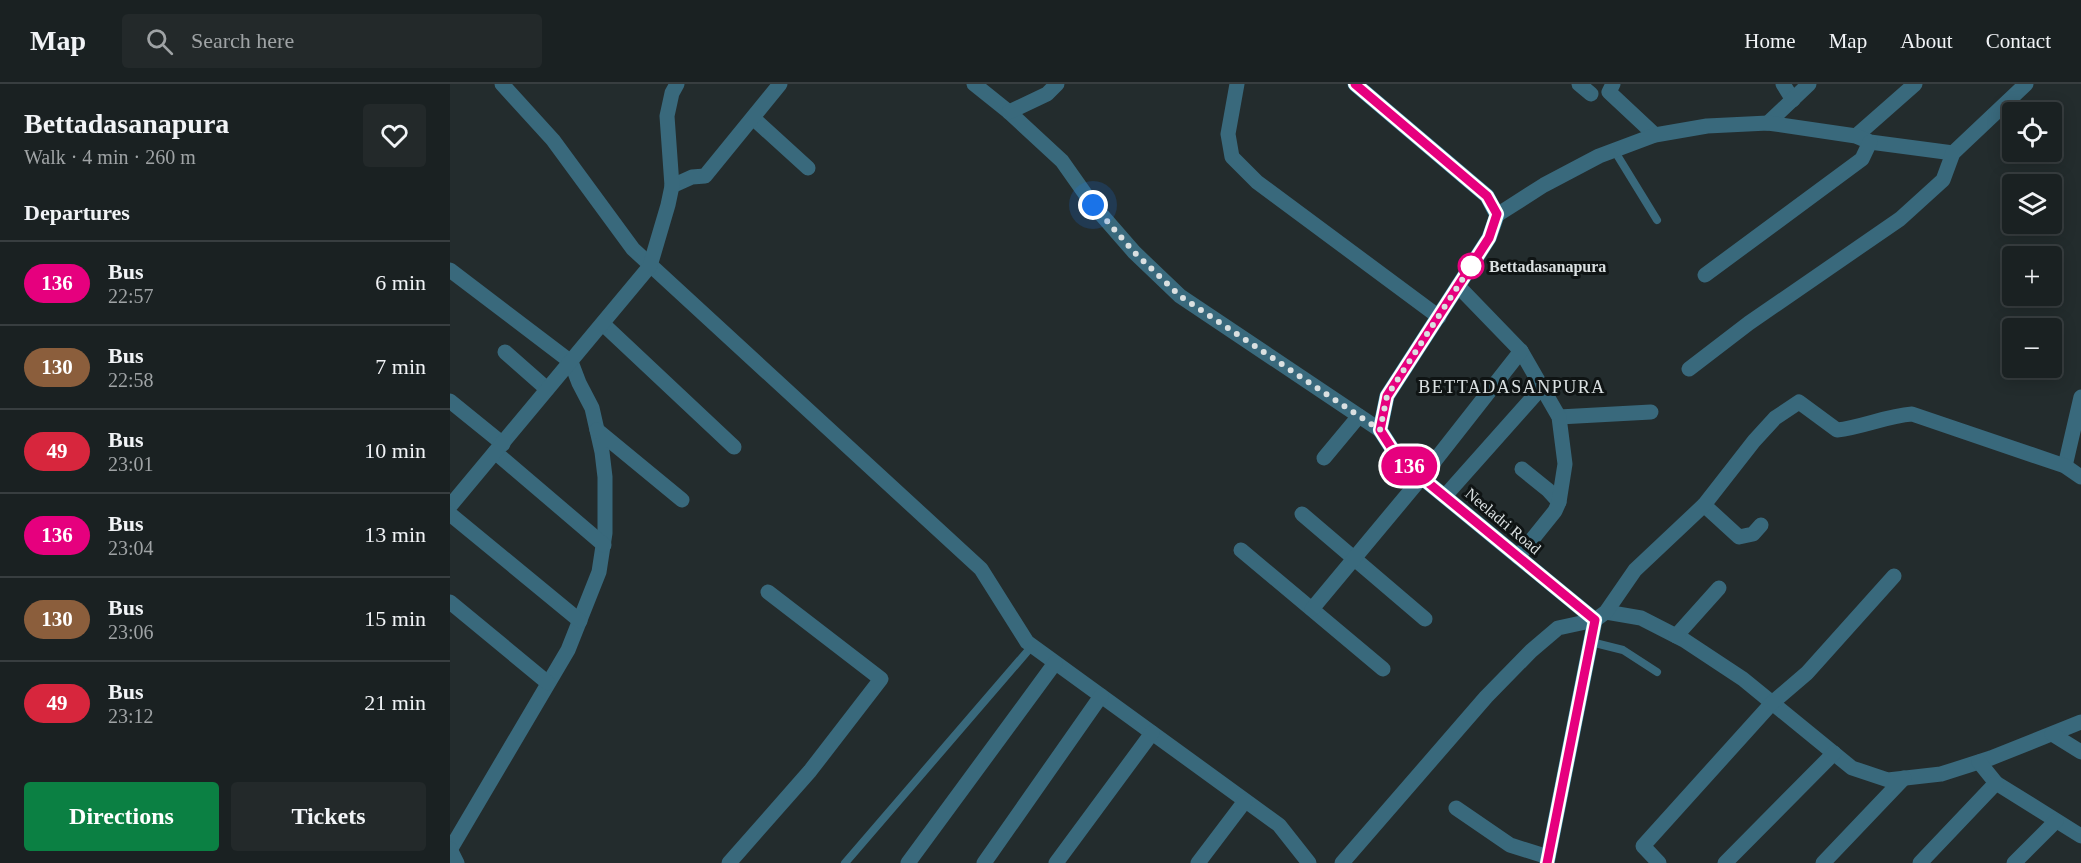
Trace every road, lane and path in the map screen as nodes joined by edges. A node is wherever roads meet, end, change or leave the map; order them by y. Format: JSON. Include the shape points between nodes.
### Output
{"nodes":[{"id":1,"x":502,"y":84,"type":"edge"},
{"id":2,"x":677,"y":84,"type":"edge"},
{"id":3,"x":780,"y":84,"type":"edge"},
{"id":4,"x":974,"y":84,"type":"edge"},
{"id":5,"x":1057,"y":84,"type":"edge"},
{"id":6,"x":1237,"y":84,"type":"edge"},
{"id":7,"x":1355,"y":84,"type":"edge"},
{"id":8,"x":1613,"y":84,"type":"edge"},
{"id":9,"x":1783,"y":84,"type":"edge"},
{"id":10,"x":1809,"y":84,"type":"edge"},
{"id":11,"x":1915,"y":84,"type":"edge"},
{"id":12,"x":2026,"y":84,"type":"edge"},
{"id":13,"x":1793,"y":100,"type":"junction"},
{"id":14,"x":1009,"y":111,"type":"junction"},
{"id":15,"x":753,"y":118,"type":"junction"},
{"id":16,"x":1768,"y":123,"type":"junction"},
{"id":17,"x":1655,"y":135,"type":"junction"},
{"id":18,"x":1863,"y":139,"type":"junction"},
{"id":19,"x":1614,"y":150,"type":"junction"},
{"id":20,"x":1953,"y":153,"type":"junction"},
{"id":21,"x":808,"y":168,"type":"dead end"},
{"id":22,"x":672,"y":186,"type":"junction"},
{"id":23,"x":1497,"y":214,"type":"junction"},
{"id":24,"x":1657,"y":220,"type":"dead end"},
{"id":25,"x":650,"y":266,"type":"junction"},
{"id":26,"x":450,"y":270,"type":"edge"},
{"id":27,"x":1705,"y":275,"type":"dead end"},
{"id":28,"x":1458,"y":286,"type":"junction"},
{"id":29,"x":1439,"y":317,"type":"junction"},
{"id":30,"x":603,"y":324,"type":"junction"},
{"id":31,"x":1521,"y":351,"type":"junction"},
{"id":32,"x":505,"y":352,"type":"dead end"},
{"id":33,"x":571,"y":362,"type":"junction"},
{"id":34,"x":1689,"y":369,"type":"dead end"},
{"id":35,"x":1542,"y":387,"type":"junction"},
{"id":36,"x":547,"y":389,"type":"junction"},
{"id":37,"x":2081,"y":397,"type":"edge"},
{"id":38,"x":450,"y":401,"type":"edge"},
{"id":39,"x":1651,"y":412,"type":"dead end"},
{"id":40,"x":1359,"y":416,"type":"junction"},
{"id":41,"x":1558,"y":417,"type":"junction"},
{"id":42,"x":597,"y":430,"type":"junction"},
{"id":43,"x":1380,"y":430,"type":"junction"},
{"id":44,"x":734,"y":447,"type":"dead end"},
{"id":45,"x":499,"y":448,"type":"junction"},
{"id":46,"x":1324,"y":458,"type":"dead end"},
{"id":47,"x":2065,"y":466,"type":"junction"},
{"id":48,"x":1522,"y":469,"type":"dead end"},
{"id":49,"x":1422,"y":477,"type":"junction"},
{"id":50,"x":2081,"y":477,"type":"edge"},
{"id":51,"x":1445,"y":496,"type":"junction"},
{"id":52,"x":452,"y":499,"type":"edge"},
{"id":53,"x":682,"y":500,"type":"dead end"},
{"id":54,"x":1559,"y":502,"type":"junction"},
{"id":55,"x":1704,"y":505,"type":"junction"},
{"id":56,"x":450,"y":514,"type":"edge"},
{"id":57,"x":1302,"y":514,"type":"dead end"},
{"id":58,"x":1761,"y":525,"type":"dead end"},
{"id":59,"x":604,"y":545,"type":"junction"},
{"id":60,"x":1241,"y":550,"type":"dead end"},
{"id":61,"x":1518,"y":557,"type":"junction"},
{"id":62,"x":1356,"y":558,"type":"junction"},
{"id":63,"x":1894,"y":576,"type":"dead end"},
{"id":64,"x":1719,"y":588,"type":"dead end"},
{"id":65,"x":768,"y":591,"type":"dead end"},
{"id":66,"x":450,"y":602,"type":"edge"},
{"id":67,"x":1312,"y":609,"type":"junction"},
{"id":68,"x":1600,"y":616,"type":"junction"},
{"id":69,"x":1425,"y":619,"type":"dead end"},
{"id":70,"x":580,"y":621,"type":"junction"},
{"id":71,"x":1676,"y":636,"type":"junction"},
{"id":72,"x":1591,"y":642,"type":"junction"},
{"id":73,"x":1032,"y":646,"type":"junction"},
{"id":74,"x":1055,"y":663,"type":"junction"},
{"id":75,"x":1383,"y":669,"type":"dead end"},
{"id":76,"x":1658,"y":672,"type":"dead end"},
{"id":77,"x":548,"y":683,"type":"junction"},
{"id":78,"x":1101,"y":696,"type":"junction"},
{"id":79,"x":1772,"y":703,"type":"junction"},
{"id":80,"x":2081,"y":722,"type":"edge"},
{"id":81,"x":1152,"y":733,"type":"junction"},
{"id":82,"x":2052,"y":734,"type":"junction"},
{"id":83,"x":2081,"y":752,"type":"edge"},
{"id":84,"x":1834,"y":753,"type":"junction"},
{"id":85,"x":1979,"y":762,"type":"junction"},
{"id":86,"x":1905,"y":778,"type":"junction"},
{"id":87,"x":1996,"y":783,"type":"junction"},
{"id":88,"x":1245,"y":801,"type":"junction"},
{"id":89,"x":1456,"y":808,"type":"dead end"},
{"id":90,"x":2056,"y":821,"type":"junction"},
{"id":91,"x":2081,"y":836,"type":"edge"},
{"id":92,"x":450,"y":850,"type":"edge"},
{"id":93,"x":1548,"y":860,"type":"edge"},
{"id":94,"x":1308,"y":862,"type":"edge"},
{"id":95,"x":2017,"y":862,"type":"edge"},
{"id":96,"x":458,"y":863,"type":"edge"},
{"id":97,"x":729,"y":863,"type":"edge"},
{"id":98,"x":845,"y":863,"type":"edge"},
{"id":99,"x":908,"y":863,"type":"edge"},
{"id":100,"x":984,"y":863,"type":"edge"},
{"id":101,"x":1056,"y":863,"type":"edge"},
{"id":102,"x":1198,"y":863,"type":"edge"},
{"id":103,"x":1342,"y":863,"type":"edge"},
{"id":104,"x":1659,"y":863,"type":"edge"},
{"id":105,"x":1725,"y":863,"type":"edge"},
{"id":106,"x":1823,"y":863,"type":"edge"},
{"id":107,"x":1920,"y":863,"type":"edge"}],
"edges":[{"from":1,"to":25,"type":"street","via":[[553,140],[633,249]]},
{"from":2,"to":22,"type":"street","via":[[667,116]]},
{"from":3,"to":15,"type":"street"},
{"from":4,"to":14,"type":"street"},
{"from":5,"to":14,"type":"street","via":[[1047,94]]},
{"from":6,"to":29,"type":"street","via":[[1227,134],[1232,157],[1257,182]]},
{"from":7,"to":23,"type":"main road","via":[[1487,196]]},
{"from":8,"to":17,"type":"street","via":[[1609,92]]},
{"from":9,"to":13,"type":"street"},
{"from":10,"to":13,"type":"street"},
{"from":11,"to":18,"type":"street"},
{"from":12,"to":20,"type":"street"},
{"from":13,"to":16,"type":"street"},
{"from":14,"to":40,"type":"street","via":[[1062,161],[1134,252],[1180,296]]},
{"from":15,"to":21,"type":"street"},
{"from":15,"to":22,"type":"street","via":[[705,177],[692,177]]},
{"from":16,"to":17,"type":"street","via":[[1707,126]]},
{"from":16,"to":18,"type":"street"},
{"from":17,"to":19,"type":"street"},
{"from":18,"to":20,"type":"street"},
{"from":18,"to":27,"type":"street","via":[[1862,159]]},
{"from":19,"to":23,"type":"street"},
{"from":19,"to":24,"type":"lane"},
{"from":20,"to":34,"type":"street","via":[[1943,180],[1900,219]]},
{"from":22,"to":25,"type":"street"},
{"from":23,"to":28,"type":"main road","via":[[1489,238]]},
{"from":25,"to":30,"type":"street"},
{"from":25,"to":73,"type":"street","via":[[981,569]]},
{"from":26,"to":33,"type":"street"},
{"from":28,"to":29,"type":"main road"},
{"from":28,"to":31,"type":"street"},
{"from":29,"to":43,"type":"main road","via":[[1387,396]]},
{"from":30,"to":33,"type":"street"},
{"from":30,"to":44,"type":"street"},
{"from":31,"to":35,"type":"street"},
{"from":31,"to":49,"type":"street"},
{"from":32,"to":36,"type":"street"},
{"from":33,"to":36,"type":"street"},
{"from":33,"to":42,"type":"street","via":[[592,408]]},
{"from":35,"to":41,"type":"street"},
{"from":35,"to":51,"type":"street"},
{"from":36,"to":45,"type":"street"},
{"from":37,"to":47,"type":"street"},
{"from":38,"to":45,"type":"street"},
{"from":39,"to":41,"type":"street"},
{"from":40,"to":43,"type":"street"},
{"from":40,"to":46,"type":"street"},
{"from":41,"to":54,"type":"street","via":[[1565,464]]},
{"from":42,"to":53,"type":"street"},
{"from":42,"to":59,"type":"street","via":[[605,477]]},
{"from":43,"to":49,"type":"main road","name":"Neeladri Road","via":[[1398,458]]},
{"from":45,"to":52,"type":"street"},
{"from":45,"to":59,"type":"street"},
{"from":47,"to":50,"type":"street"},
{"from":47,"to":55,"type":"street","via":[[1912,414],[1837,430],[1799,402],[1775,418]]},
{"from":48,"to":54,"type":"street"},
{"from":49,"to":51,"type":"main road","name":"Neeladri Road"},
{"from":49,"to":62,"type":"street"},
{"from":51,"to":61,"type":"main road","name":"Neeladri Road"},
{"from":54,"to":61,"type":"street"},
{"from":55,"to":58,"type":"street","via":[[1739,537],[1753,534]]},
{"from":55,"to":68,"type":"street","via":[[1635,570]]},
{"from":56,"to":70,"type":"street"},
{"from":57,"to":62,"type":"street"},
{"from":59,"to":70,"type":"street","via":[[599,572]]},
{"from":60,"to":67,"type":"street"},
{"from":61,"to":68,"type":"main road","name":"Neeladri Road"},
{"from":62,"to":67,"type":"street"},
{"from":62,"to":69,"type":"street"},
{"from":63,"to":79,"type":"street","via":[[1808,673]]},
{"from":64,"to":71,"type":"street"},
{"from":65,"to":97,"type":"street","via":[[881,679],[810,771]]},
{"from":66,"to":77,"type":"street"},
{"from":67,"to":75,"type":"street"},
{"from":68,"to":71,"type":"street","via":[[1641,618]]},
{"from":68,"to":72,"type":"main road"},
{"from":68,"to":103,"type":"street","via":[[1558,628],[1531,651]]},
{"from":70,"to":77,"type":"street","via":[[568,651]]},
{"from":71,"to":79,"type":"street","via":[[1743,679]]},
{"from":72,"to":76,"type":"lane","via":[[1623,650]]},
{"from":72,"to":93,"type":"main road"},
{"from":73,"to":74,"type":"street"},
{"from":73,"to":98,"type":"lane"},
{"from":74,"to":78,"type":"street"},
{"from":74,"to":99,"type":"street"},
{"from":77,"to":92,"type":"street"},
{"from":78,"to":81,"type":"street"},
{"from":78,"to":100,"type":"street"},
{"from":79,"to":84,"type":"street"},
{"from":79,"to":104,"type":"street","via":[[1643,846]]},
{"from":80,"to":82,"type":"street"},
{"from":81,"to":88,"type":"street"},
{"from":81,"to":101,"type":"street"},
{"from":82,"to":83,"type":"street"},
{"from":82,"to":85,"type":"street"},
{"from":84,"to":86,"type":"street","via":[[1852,768],[1888,780]]},
{"from":84,"to":105,"type":"street"},
{"from":85,"to":86,"type":"street","via":[[1941,774]]},
{"from":85,"to":87,"type":"street"},
{"from":86,"to":106,"type":"street"},
{"from":87,"to":90,"type":"street"},
{"from":87,"to":107,"type":"street"},
{"from":88,"to":94,"type":"street","via":[[1279,825]]},
{"from":88,"to":102,"type":"street"},
{"from":89,"to":93,"type":"street","via":[[1510,845]]},
{"from":90,"to":91,"type":"street"},
{"from":90,"to":95,"type":"street"},
{"from":92,"to":96,"type":"street"}]}
